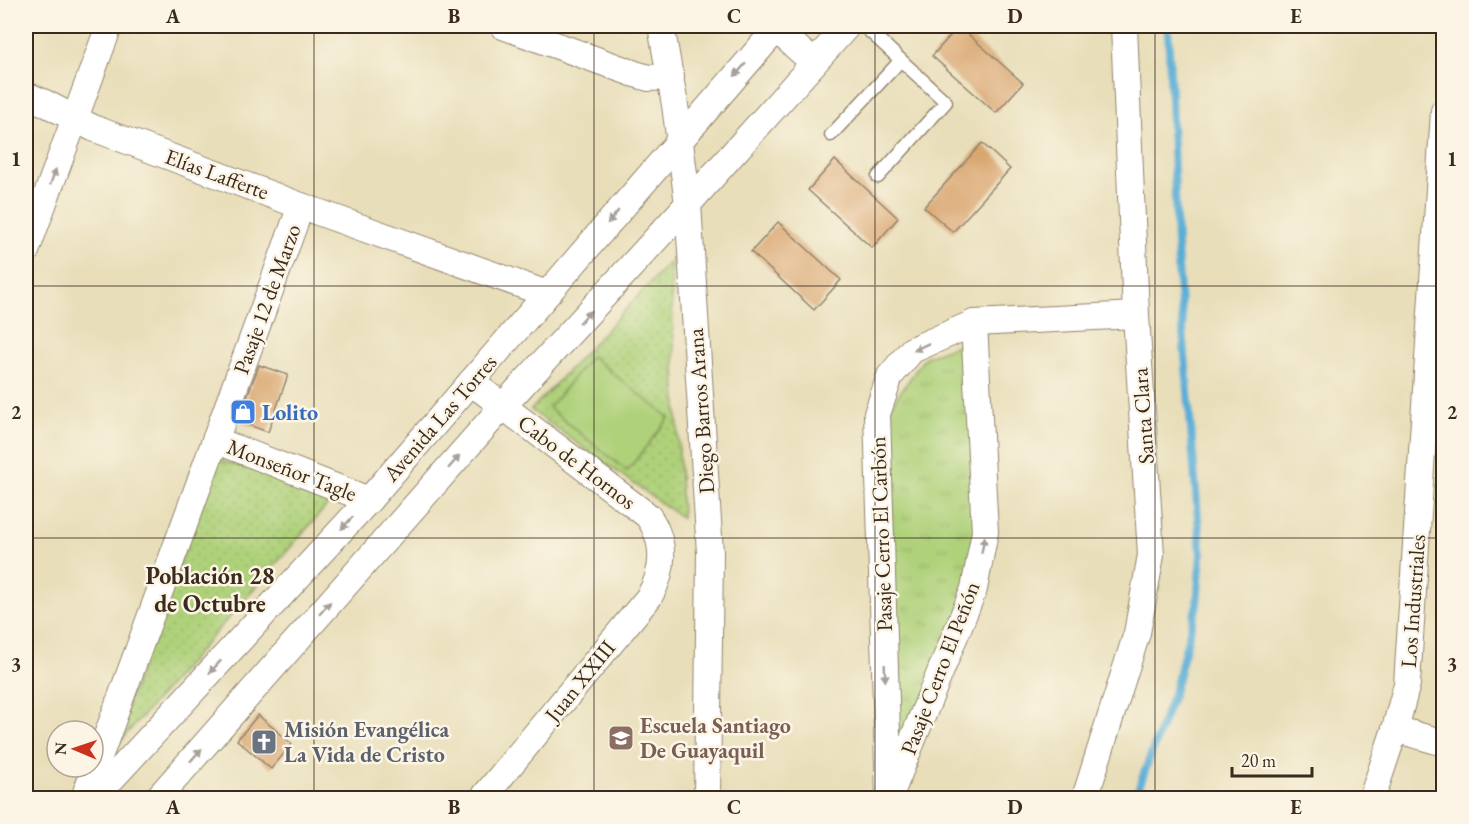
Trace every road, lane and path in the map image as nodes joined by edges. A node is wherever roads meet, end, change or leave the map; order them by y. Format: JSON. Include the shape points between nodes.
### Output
{"nodes":[{"id":1,"x":109,"y":26,"type":"edge"},
{"id":2,"x":503,"y":26,"type":"edge"},
{"id":3,"x":661,"y":26,"type":"edge"},
{"id":4,"x":848,"y":26,"type":"edge"},
{"id":5,"x":864,"y":26,"type":"edge"},
{"id":6,"x":1124,"y":26,"type":"edge"},
{"id":7,"x":777,"y":27,"type":"edge"},
{"id":8,"x":901,"y":60,"type":"junction"},
{"id":9,"x":814,"y":63,"type":"junction"},
{"id":10,"x":671,"y":77,"type":"junction"},
{"id":11,"x":26,"y":95,"type":"edge"},
{"id":12,"x":1443,"y":111,"type":"edge"},
{"id":13,"x":75,"y":118,"type":"junction"},
{"id":14,"x":831,"y":135,"type":"dead end"},
{"id":15,"x":680,"y":140,"type":"junction"},
{"id":16,"x":878,"y":177,"type":"dead end"},
{"id":17,"x":688,"y":204,"type":"junction"},
{"id":18,"x":301,"y":206,"type":"junction"},
{"id":19,"x":26,"y":251,"type":"edge"},
{"id":20,"x":547,"y":294,"type":"junction"},
{"id":21,"x":1136,"y":315,"type":"junction"},
{"id":22,"x":974,"y":323,"type":"junction"},
{"id":23,"x":471,"y":382,"type":"junction"},
{"id":24,"x":503,"y":406,"type":"junction"},
{"id":25,"x":215,"y":440,"type":"junction"},
{"id":26,"x":369,"y":500,"type":"junction"},
{"id":27,"x":661,"y":556,"type":"joint"},
{"id":28,"x":1395,"y":729,"type":"junction"},
{"id":29,"x":1443,"y":743,"type":"edge"},
{"id":30,"x":889,"y":797,"type":"edge"},
{"id":31,"x":84,"y":798,"type":"edge"},
{"id":32,"x":94,"y":798,"type":"edge"},
{"id":33,"x":158,"y":798,"type":"edge"},
{"id":34,"x":483,"y":798,"type":"edge"},
{"id":35,"x":707,"y":798,"type":"edge"},
{"id":36,"x":1085,"y":798,"type":"edge"},
{"id":37,"x":1372,"y":798,"type":"edge"}],
"edges":[{"from":1,"to":13,"type":"street"},
{"from":2,"to":10,"type":"street","via":[[648,78]]},
{"from":3,"to":10,"type":"street","name":"Diego Barros Arana"},
{"from":4,"to":9,"type":"street","name":"Avenida Las Torres"},
{"from":5,"to":8,"type":"lane"},
{"from":6,"to":21,"type":"street","name":"Santa Clara"},
{"from":7,"to":9,"type":"street","name":"Avenida Las Torres"},
{"from":7,"to":15,"type":"street","name":"Avenida Las Torres","one_way":true},
{"from":8,"to":14,"type":"lane"},
{"from":8,"to":16,"type":"lane","via":[[946,102]]},
{"from":9,"to":17,"type":"street","name":"Avenida Las Torres"},
{"from":10,"to":15,"type":"street","name":"Diego Barros Arana"},
{"from":11,"to":13,"type":"street","name":"Elías Lafferte"},
{"from":12,"to":28,"type":"street","name":"Los Industriales","via":[[1407,684]]},
{"from":13,"to":18,"type":"street","name":"Elías Lafferte"},
{"from":19,"to":13,"type":"street","one_way":true},
{"from":15,"to":17,"type":"street","name":"Diego Barros Arana"},
{"from":15,"to":20,"type":"street","name":"Avenida Las Torres","one_way":true},
{"from":24,"to":17,"type":"street","name":"Avenida Las Torres","one_way":true},
{"from":17,"to":35,"type":"street","name":"Diego Barros Arana","via":[[710,553]]},
{"from":18,"to":20,"type":"street","name":"Elías Lafferte"},
{"from":18,"to":25,"type":"street","name":"Pasaje 12 de Marzo"},
{"from":20,"to":23,"type":"street","name":"Avenida Las Torres"},
{"from":21,"to":22,"type":"street"},
{"from":21,"to":36,"type":"street","name":"Santa Clara","via":[[1151,555],[1137,633]]},
{"from":30,"to":22,"type":"street","name":"Pasaje Cerro El Peñón","one_way":true,"via":[[974,589],[985,532]]},
{"from":22,"to":30,"type":"street","name":"Pasaje Cerro El Carbón","one_way":true,"via":[[912,350],[890,376],[878,414]]},
{"from":23,"to":24,"type":"street","name":"Cabo de Hornos"},
{"from":23,"to":26,"type":"street","name":"Avenida Las Torres"},
{"from":24,"to":27,"type":"street","name":"Cabo de Hornos","via":[[648,516],[659,534]]},
{"from":33,"to":24,"type":"street","name":"Avenida Las Torres","one_way":true},
{"from":25,"to":26,"type":"street","name":"Monseñor Tagle"},
{"from":25,"to":31,"type":"street","name":"Pasaje 12 de Marzo"},
{"from":26,"to":32,"type":"street","name":"Avenida Las Torres","one_way":true},
{"from":27,"to":34,"type":"street","name":"Juan XXIII","via":[[658,579],[649,597]]},
{"from":28,"to":29,"type":"street"},
{"from":28,"to":37,"type":"street","name":"Los Industriales"}]}
